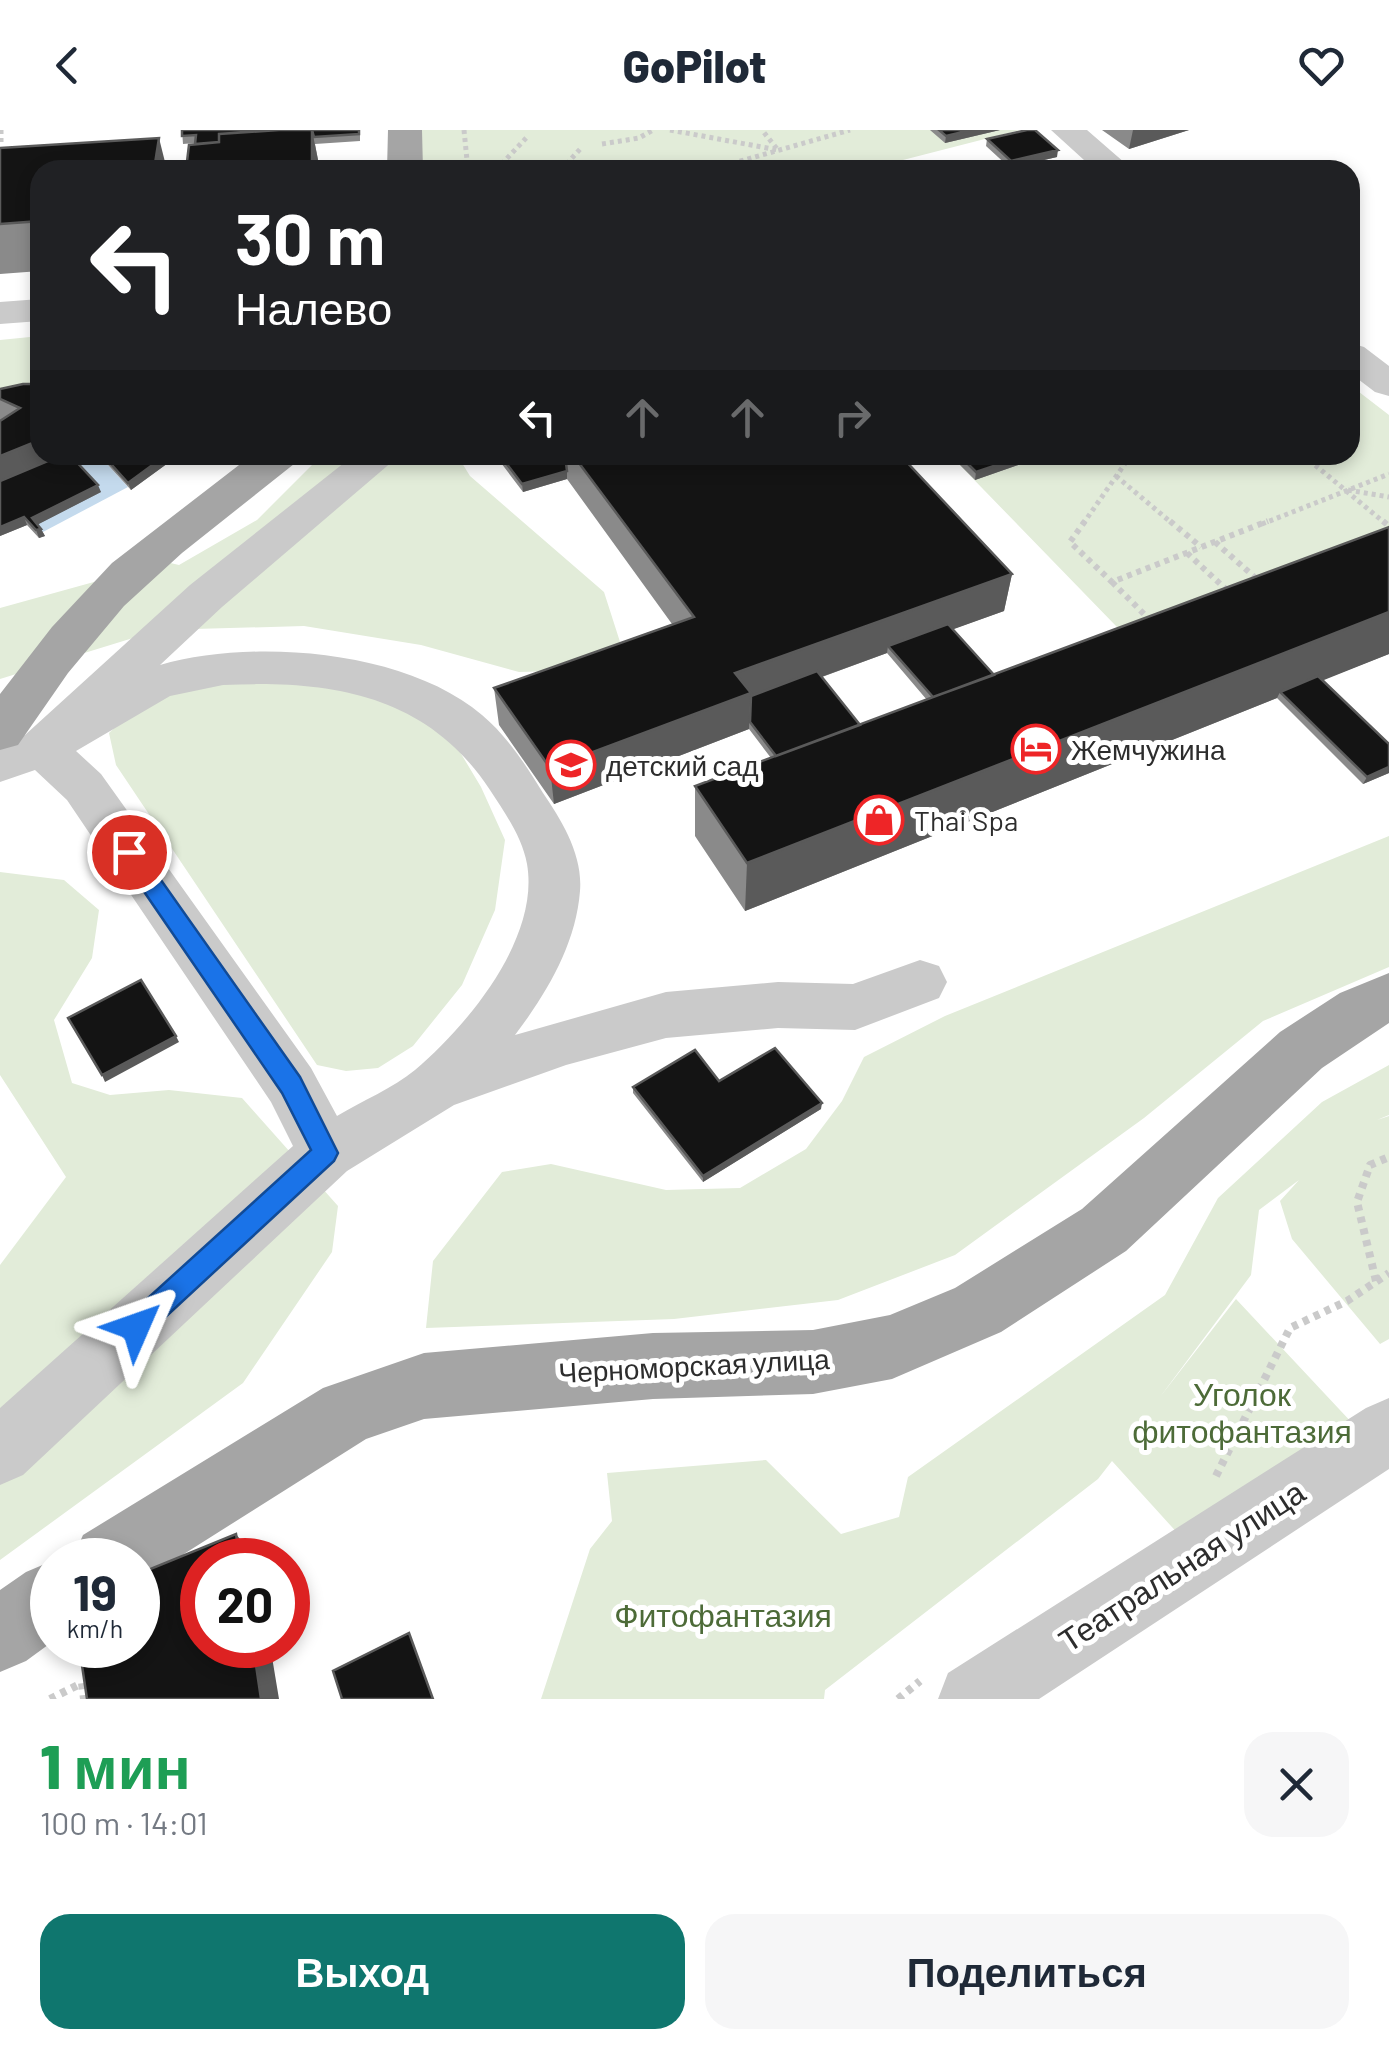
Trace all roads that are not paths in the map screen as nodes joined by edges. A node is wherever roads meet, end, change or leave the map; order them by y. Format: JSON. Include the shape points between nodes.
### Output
{"nodes":[{"id":1,"x":405,"y":130,"type":"edge"},
{"id":2,"x":1066,"y":130,"type":"edge"},
{"id":3,"x":405,"y":160,"type":"edge"},
{"id":4,"x":1104,"y":160,"type":"edge"},
{"id":5,"x":30,"y":311,"type":"edge"},
{"id":6,"x":0,"y":314,"type":"edge"},
{"id":7,"x":1360,"y":362,"type":"edge"},
{"id":8,"x":1389,"y":384,"type":"edge"},
{"id":9,"x":266,"y":465,"type":"edge"},
{"id":10,"x":368,"y":465,"type":"edge"},
{"id":11,"x":14,"y":748,"type":"edge"},
{"id":12,"x":920,"y":982,"type":"dead end"},
{"id":13,"x":1389,"y":998,"type":"edge"},
{"id":14,"x":434,"y":1088,"type":"junction"},
{"id":15,"x":326,"y":1153,"type":"junction"},
{"id":16,"x":1389,"y":1431,"type":"edge"},
{"id":17,"x":0,"y":1452,"type":"edge"},
{"id":18,"x":144,"y":1538,"type":"edge"},
{"id":19,"x":30,"y":1613,"type":"edge"},
{"id":20,"x":0,"y":1634,"type":"edge"},
{"id":21,"x":952,"y":1686,"type":"edge"}],
"edges":[{"from":1,"to":3,"type":"main road"},
{"from":2,"to":4,"type":"street"},
{"from":5,"to":6,"type":"street"},
{"from":7,"to":8,"type":"street"},
{"from":9,"to":11,"type":"main road","via":[[147,557],[76,630]]},
{"from":10,"to":11,"type":"street"},
{"from":11,"to":14,"type":"street","via":[[171,678],[235,668],[325,670],[454,719],[496,759],[547,840],[554,890],[538,955],[501,1016]]},
{"from":11,"to":15,"type":"street","via":[[84,787],[291,1085]]},
{"from":12,"to":14,"type":"street","via":[[855,1007],[758,1006],[666,1015]]},
{"from":13,"to":18,"type":"main road","name":"Черноморская улица","via":[[1301,1050],[1104,1230],[978,1310],[892,1348],[814,1362],[654,1366],[424,1386],[347,1412]]},
{"from":14,"to":15,"type":"street"},
{"from":15,"to":17,"type":"street"},
{"from":16,"to":21,"type":"street","name":"Театральная улица"},
{"from":19,"to":20,"type":"main road"}]}
